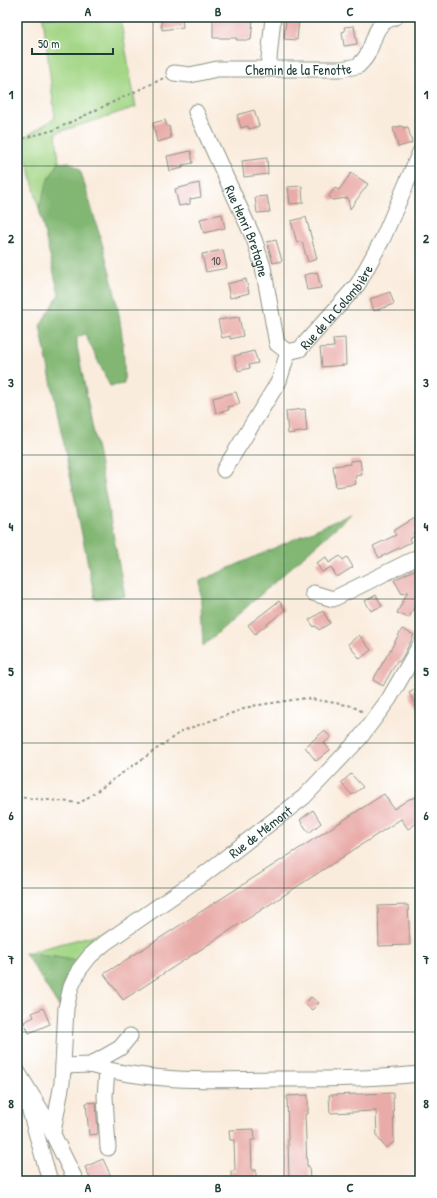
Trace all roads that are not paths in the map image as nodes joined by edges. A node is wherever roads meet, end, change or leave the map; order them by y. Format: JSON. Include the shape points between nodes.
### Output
{"nodes":[{"id":1,"x":273,"y":17,"type":"edge"},
{"id":2,"x":395,"y":17,"type":"edge"},
{"id":3,"x":268,"y":69,"type":"junction"},
{"id":4,"x":174,"y":74,"type":"road end"},
{"id":5,"x":196,"y":112,"type":"dead end"},
{"id":6,"x":420,"y":152,"type":"edge"},
{"id":7,"x":288,"y":352,"type":"junction"},
{"id":8,"x":224,"y":470,"type":"dead end"},
{"id":9,"x":420,"y":556,"type":"edge"},
{"id":10,"x":313,"y":594,"type":"dead end"},
{"id":11,"x":420,"y":647,"type":"edge"},
{"id":12,"x":130,"y":1036,"type":"dead end"},
{"id":13,"x":63,"y":1066,"type":"junction"},
{"id":14,"x":90,"y":1066,"type":"junction"},
{"id":15,"x":107,"y":1070,"type":"junction"},
{"id":16,"x":18,"y":1073,"type":"edge"},
{"id":17,"x":420,"y":1074,"type":"edge"},
{"id":18,"x":62,"y":1083,"type":"junction"},
{"id":19,"x":38,"y":1118,"type":"junction"},
{"id":20,"x":53,"y":1132,"type":"junction"},
{"id":21,"x":108,"y":1148,"type":"dead end"},
{"id":22,"x":49,"y":1180,"type":"edge"},
{"id":23,"x":76,"y":1180,"type":"edge"}],
"edges":[{"from":1,"to":3,"type":"street"},
{"from":2,"to":3,"type":"street","name":"Chemin de la Fenotte","via":[[375,30],[368,54],[358,66],[341,69]]},
{"from":3,"to":4,"type":"street","name":"Chemin de la Fenotte","via":[[217,69],[190,75]]},
{"from":5,"to":7,"type":"street","name":"Rue Henri Bretagne","via":[[254,239],[263,267],[277,344]]},
{"from":6,"to":7,"type":"street","name":"Rue de la Colombière","via":[[383,238],[358,284],[300,348]]},
{"from":7,"to":8,"type":"street","name":"Rue de la Colombière","via":[[279,380]]},
{"from":9,"to":10,"type":"street","via":[[333,599]]},
{"from":11,"to":13,"type":"street","name":"Rue de Mémont","via":[[389,699],[359,739],[304,797],[202,876],[90,956],[79,970],[71,987],[66,1008]]},
{"from":12,"to":14,"type":"street","via":[[120,1048]]},
{"from":13,"to":14,"type":"street"},
{"from":13,"to":18,"type":"street","name":"Rue de Mémont"},
{"from":14,"to":15,"type":"street"},
{"from":15,"to":17,"type":"street","via":[[144,1077],[210,1080],[318,1079]]},
{"from":15,"to":21,"type":"street","via":[[105,1096]]},
{"from":16,"to":19,"type":"street"},
{"from":18,"to":19,"type":"street"},
{"from":18,"to":20,"type":"street","name":"Rue de Mémont"},
{"from":19,"to":20,"type":"street"},
{"from":19,"to":22,"type":"street"},
{"from":20,"to":23,"type":"street"},
{"from":22,"to":23,"type":"street","via":[[61,1177]]}]}
